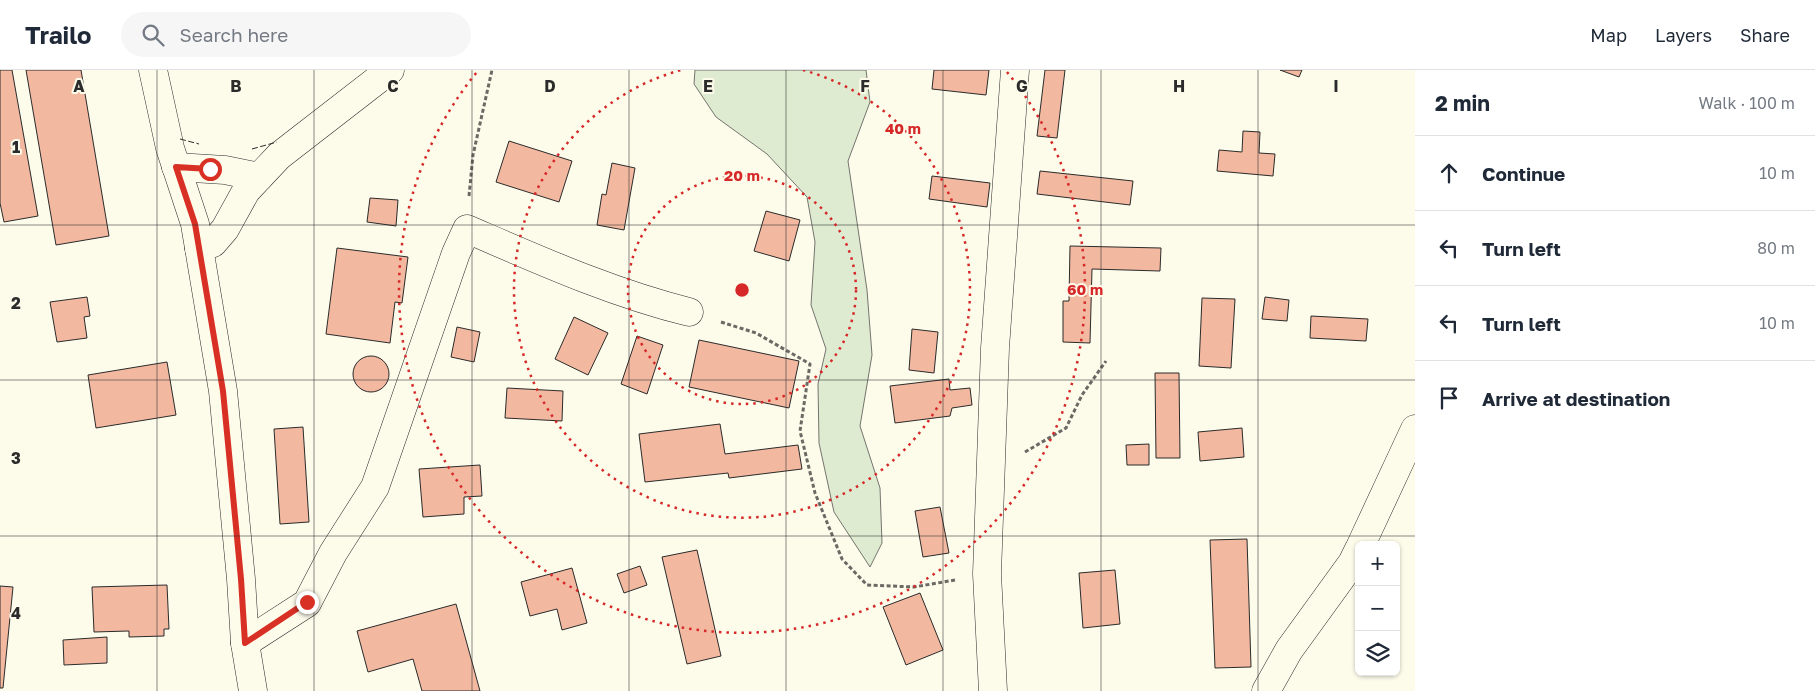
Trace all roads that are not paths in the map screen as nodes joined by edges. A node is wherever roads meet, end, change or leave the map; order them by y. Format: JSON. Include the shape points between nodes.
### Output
{"nodes":[{"id":1,"x":153,"y":70,"type":"edge"},
{"id":2,"x":390,"y":70,"type":"edge"},
{"id":3,"x":1016,"y":70,"type":"edge"},
{"id":4,"x":176,"y":167,"type":"junction"},
{"id":5,"x":259,"y":177,"type":"junction"},
{"id":6,"x":199,"y":248,"type":"junction"},
{"id":7,"x":689,"y":312,"type":"road end"},
{"id":8,"x":1415,"y":429,"type":"edge"},
{"id":9,"x":1363,"y":541,"type":"edge"},
{"id":10,"x":1355,"y":556,"type":"edge"},
{"id":11,"x":245,"y":643,"type":"junction"},
{"id":12,"x":253,"y":691,"type":"edge"},
{"id":13,"x":993,"y":691,"type":"edge"},
{"id":14,"x":1266,"y":691,"type":"edge"}],
"edges":[{"from":1,"to":4,"type":"street"},
{"from":2,"to":5,"type":"street","via":[[279,156]]},
{"from":3,"to":13,"type":"street","via":[[995,348],[987,574]]},
{"from":4,"to":5,"type":"street","via":[[225,170]]},
{"from":4,"to":6,"type":"street","via":[[195,224]]},
{"from":5,"to":6,"type":"street","via":[[246,191],[225,229],[213,243]]},
{"from":6,"to":11,"type":"street","via":[[223,391]]},
{"from":7,"to":11,"type":"street","via":[[651,303],[467,229],[375,487],[333,553],[307,602]]},
{"from":8,"to":9,"type":"street"},
{"from":10,"to":14,"type":"street","via":[[1289,650]]},
{"from":11,"to":12,"type":"street"}]}
